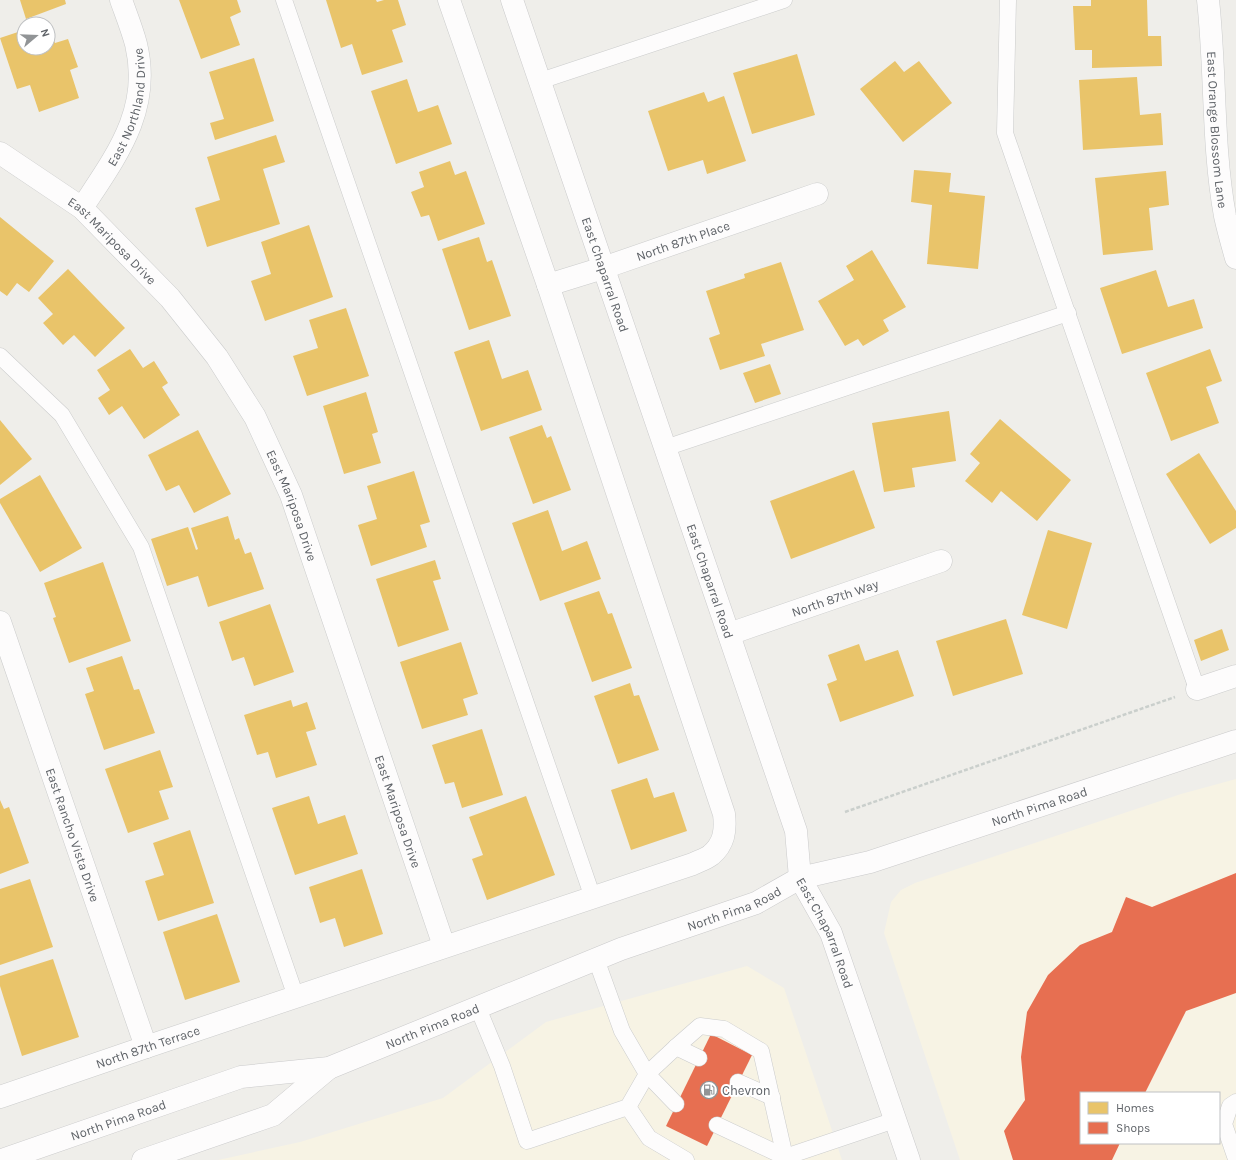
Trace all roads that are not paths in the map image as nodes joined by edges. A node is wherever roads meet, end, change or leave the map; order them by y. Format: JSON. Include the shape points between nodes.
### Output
{"nodes":[{"id":1,"x":121,"y":0,"type":"edge"},
{"id":2,"x":284,"y":0,"type":"edge"},
{"id":3,"x":449,"y":0,"type":"edge"},
{"id":4,"x":512,"y":0,"type":"edge"},
{"id":5,"x":784,"y":0,"type":"edge"},
{"id":6,"x":1008,"y":0,"type":"edge"},
{"id":7,"x":1208,"y":0,"type":"edge"},
{"id":8,"x":540,"y":81,"type":"junction"},
{"id":9,"x":1,"y":149,"type":"edge"},
{"id":10,"x":1227,"y":167,"type":"edge"},
{"id":11,"x":817,"y":194,"type":"dead end"},
{"id":12,"x":82,"y":208,"type":"junction"},
{"id":13,"x":1236,"y":258,"type":"edge"},
{"id":14,"x":603,"y":268,"type":"junction"},
{"id":15,"x":548,"y":285,"type":"junction"},
{"id":16,"x":1068,"y":313,"type":"junction"},
{"id":17,"x":0,"y":356,"type":"edge"},
{"id":18,"x":665,"y":448,"type":"junction"},
{"id":19,"x":941,"y":561,"type":"dead end"},
{"id":20,"x":0,"y":622,"type":"edge"},
{"id":21,"x":729,"y":634,"type":"junction"},
{"id":22,"x":1236,"y":676,"type":"edge"},
{"id":23,"x":1197,"y":689,"type":"joint"},
{"id":24,"x":1236,"y":741,"type":"edge"},
{"id":25,"x":800,"y":878,"type":"junction"},
{"id":26,"x":593,"y":898,"type":"junction"},
{"id":27,"x":444,"y":946,"type":"junction"},
{"id":28,"x":596,"y":960,"type":"junction"},
{"id":29,"x":296,"y":997,"type":"junction"},
{"id":30,"x":478,"y":1008,"type":"junction"},
{"id":31,"x":146,"y":1046,"type":"junction"},
{"id":32,"x":676,"y":1047,"type":"junction"},
{"id":33,"x":699,"y":1058,"type":"dead end"},
{"id":34,"x":329,"y":1068,"type":"junction"},
{"id":35,"x":647,"y":1074,"type":"junction"},
{"id":36,"x":738,"y":1082,"type":"dead end"},
{"id":37,"x":0,"y":1097,"type":"edge"},
{"id":38,"x":772,"y":1097,"type":"junction"},
{"id":39,"x":1236,"y":1102,"type":"edge"},
{"id":40,"x":676,"y":1104,"type":"dead end"},
{"id":41,"x":628,"y":1107,"type":"junction"},
{"id":42,"x":896,"y":1120,"type":"junction"},
{"id":43,"x":717,"y":1125,"type":"dead end"},
{"id":44,"x":783,"y":1159,"type":"edge"},
{"id":45,"x":1236,"y":1159,"type":"edge"},
{"id":46,"x":2,"y":1160,"type":"edge"},
{"id":47,"x":143,"y":1160,"type":"edge"},
{"id":48,"x":686,"y":1160,"type":"edge"},
{"id":49,"x":909,"y":1160,"type":"edge"}],
"edges":[{"from":1,"to":12,"type":"street","name":"East Northland Drive","via":[[136,44],[140,69],[139,94],[134,117],[119,151]]},
{"from":2,"to":26,"type":"lane"},
{"from":3,"to":15,"type":"street"},
{"from":4,"to":8,"type":"street","name":"East Chaparral Road"},
{"from":5,"to":8,"type":"lane"},
{"from":6,"to":16,"type":"lane","via":[[1005,133]]},
{"from":7,"to":10,"type":"street","name":"East Orange Blossom Lane","via":[[1214,93]]},
{"from":8,"to":14,"type":"street","name":"East Chaparral Road"},
{"from":9,"to":12,"type":"street","name":"East Mariposa Drive"},
{"from":10,"to":13,"type":"street","name":"East Orange Blossom Lane","via":[[1225,217]]},
{"from":11,"to":14,"type":"street","name":"North 87th Place"},
{"from":12,"to":27,"type":"street","name":"East Mariposa Drive","via":[[170,298],[217,356],[255,417],[290,495]]},
{"from":14,"to":15,"type":"street","name":"North 87th Place"},
{"from":14,"to":18,"type":"street","name":"East Chaparral Road"},
{"from":15,"to":26,"type":"street","via":[[724,814],[725,829],[720,844],[710,856]]},
{"from":16,"to":18,"type":"lane"},
{"from":16,"to":23,"type":"lane"},
{"from":17,"to":29,"type":"lane","via":[[62,415],[141,547]]},
{"from":18,"to":21,"type":"street","name":"East Chaparral Road"},
{"from":19,"to":21,"type":"street","name":"North 87th Way"},
{"from":20,"to":31,"type":"street","name":"East Rancho Vista Drive"},
{"from":21,"to":25,"type":"street","name":"East Chaparral Road","via":[[796,831]]},
{"from":22,"to":23,"type":"street"},
{"from":24,"to":25,"type":"street","name":"North Pima Road","via":[[870,862]]},
{"from":25,"to":28,"type":"street","name":"North Pima Road","via":[[756,904],[621,949]]},
{"from":25,"to":42,"type":"street","name":"East Chaparral Road","via":[[831,933]]},
{"from":26,"to":27,"type":"street"},
{"from":27,"to":29,"type":"street"},
{"from":28,"to":30,"type":"street","name":"North Pima Road"},
{"from":28,"to":35,"type":"lane","via":[[622,1031]]},
{"from":29,"to":31,"type":"street","name":"North 87th Terrace"},
{"from":30,"to":34,"type":"street","name":"North Pima Road"},
{"from":30,"to":41,"type":"lane","via":[[502,1066],[527,1141]]},
{"from":31,"to":37,"type":"street","name":"North 87th Terrace"},
{"from":32,"to":33,"type":"lane"},
{"from":32,"to":35,"type":"lane"},
{"from":32,"to":38,"type":"lane","via":[[700,1026],[724,1029],[761,1052]]},
{"from":34,"to":46,"type":"street","name":"North Pima Road","via":[[241,1077]]},
{"from":34,"to":47,"type":"street","name":"North Pima Road","via":[[273,1115]]},
{"from":35,"to":40,"type":"lane"},
{"from":35,"to":41,"type":"lane"},
{"from":36,"to":38,"type":"lane"},
{"from":38,"to":44,"type":"lane"},
{"from":39,"to":45,"type":"lane","via":[[1230,1106],[1224,1124]]},
{"from":41,"to":48,"type":"lane","via":[[649,1138]]},
{"from":42,"to":44,"type":"lane"},
{"from":42,"to":49,"type":"street","name":"East Chaparral Road"},
{"from":43,"to":44,"type":"lane"}]}
